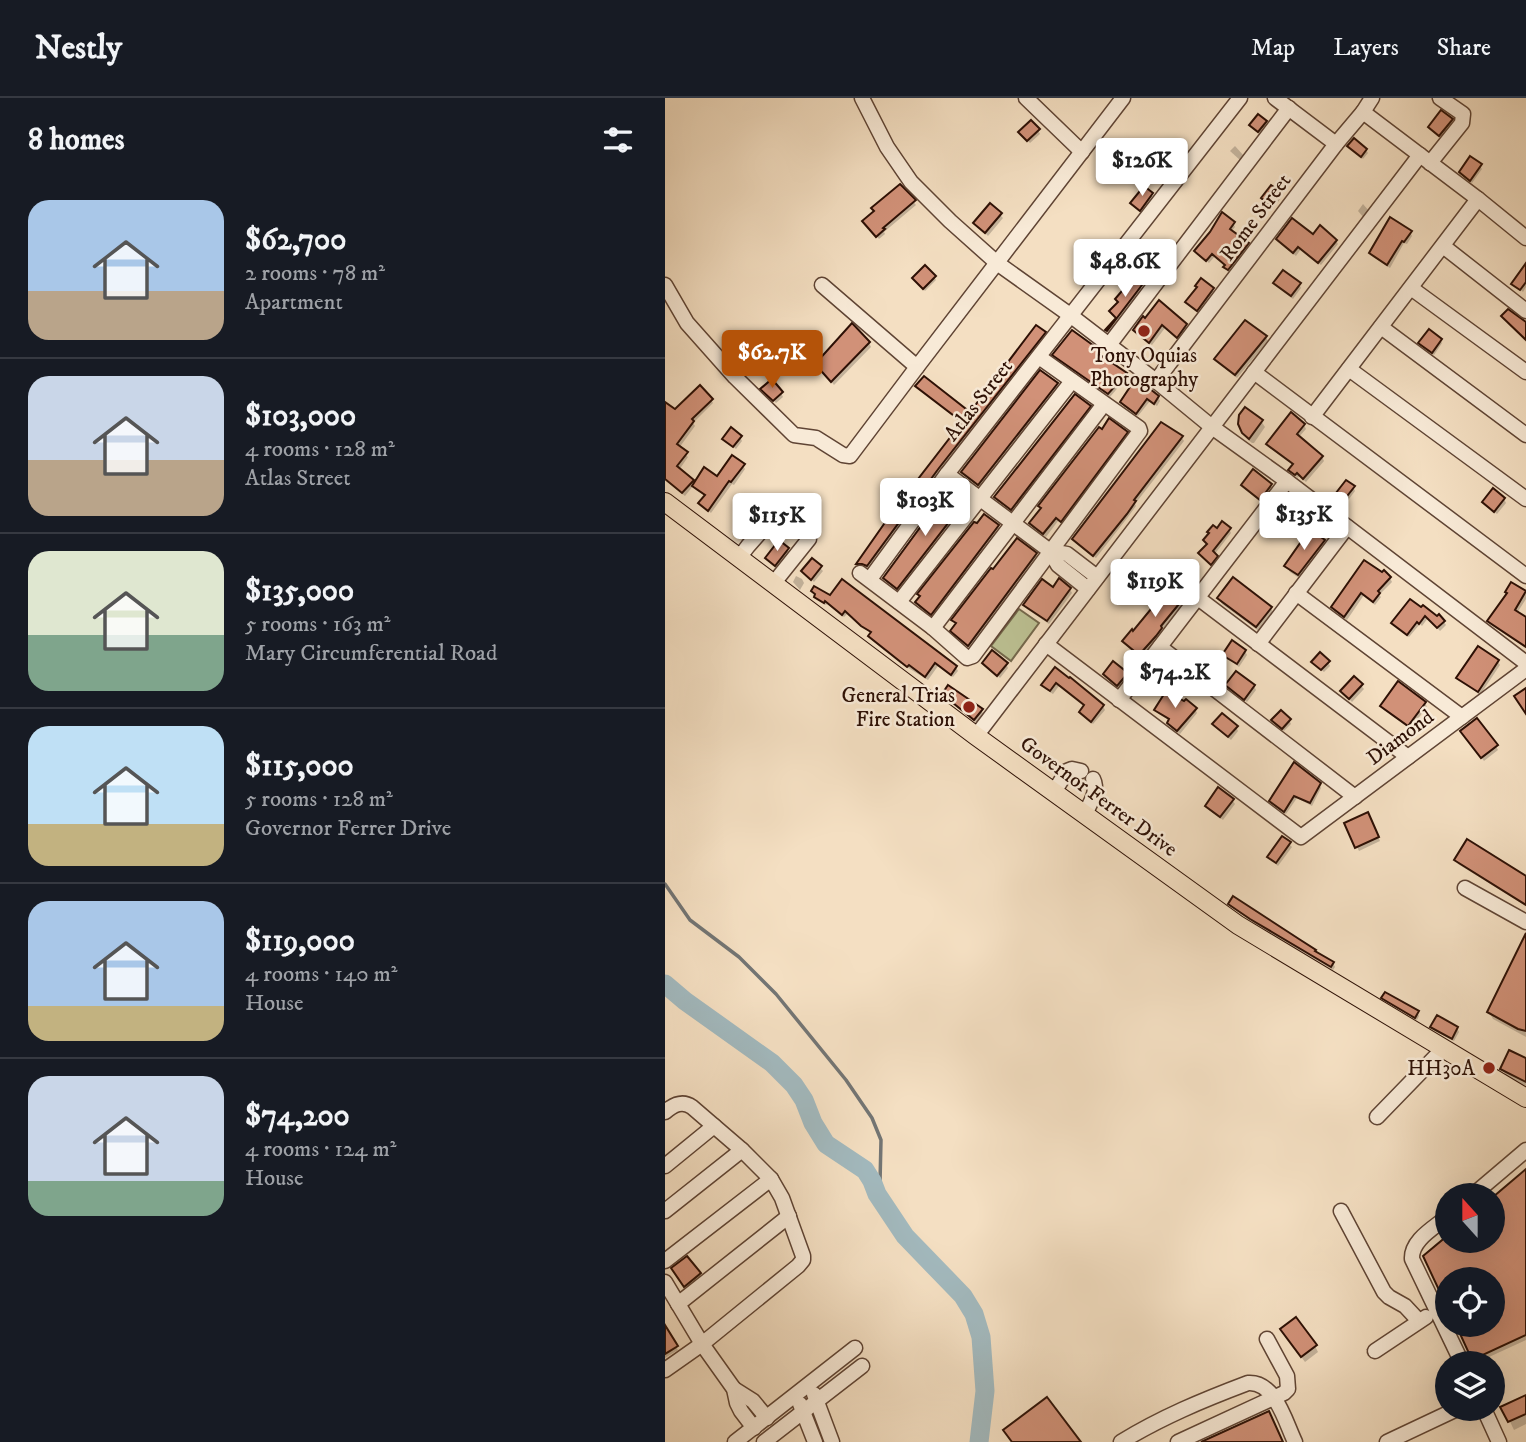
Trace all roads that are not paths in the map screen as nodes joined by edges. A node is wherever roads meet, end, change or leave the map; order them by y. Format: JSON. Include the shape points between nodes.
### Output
{"nodes":[{"id":1,"x":862,"y":98,"type":"edge"},
{"id":2,"x":1026,"y":98,"type":"edge"},
{"id":3,"x":1123,"y":98,"type":"edge"},
{"id":4,"x":1240,"y":98,"type":"edge"},
{"id":5,"x":1275,"y":98,"type":"edge"},
{"id":6,"x":1371,"y":98,"type":"edge"},
{"id":7,"x":1440,"y":98,"type":"edge"},
{"id":8,"x":1289,"y":108,"type":"junction"},
{"id":9,"x":1363,"y":112,"type":"junction"},
{"id":10,"x":1336,"y":144,"type":"junction"},
{"id":11,"x":1082,"y":152,"type":"junction"},
{"id":12,"x":1425,"y":159,"type":"junction"},
{"id":13,"x":1478,"y":199,"type":"junction"},
{"id":14,"x":1526,"y":238,"type":"edge"},
{"id":15,"x":1443,"y":246,"type":"junction"},
{"id":16,"x":997,"y":262,"type":"junction"},
{"id":17,"x":665,"y":285,"type":"edge"},
{"id":18,"x":822,"y":285,"type":"dead end"},
{"id":19,"x":1411,"y":288,"type":"junction"},
{"id":20,"x":1526,"y":311,"type":"edge"},
{"id":21,"x":1070,"y":315,"type":"junction"},
{"id":22,"x":1381,"y":327,"type":"junction"},
{"id":23,"x":1109,"y":345,"type":"junction"},
{"id":24,"x":1039,"y":357,"type":"junction"},
{"id":25,"x":917,"y":367,"type":"junction"},
{"id":26,"x":1349,"y":369,"type":"junction"},
{"id":27,"x":1254,"y":372,"type":"junction"},
{"id":28,"x":1526,"y":372,"type":"edge"},
{"id":29,"x":1072,"y":381,"type":"junction"},
{"id":30,"x":1156,"y":381,"type":"junction"},
{"id":31,"x":1104,"y":404,"type":"junction"},
{"id":32,"x":1313,"y":417,"type":"junction"},
{"id":33,"x":1212,"y":427,"type":"junction"},
{"id":34,"x":1526,"y":435,"type":"edge"},
{"id":35,"x":947,"y":474,"type":"junction"},
{"id":36,"x":1287,"y":481,"type":"junction"},
{"id":37,"x":979,"y":498,"type":"junction"},
{"id":38,"x":1526,"y":499,"type":"edge"},
{"id":39,"x":665,"y":502,"type":"edge"},
{"id":40,"x":772,"y":519,"type":"dead end"},
{"id":41,"x":1013,"y":523,"type":"junction"},
{"id":42,"x":1347,"y":527,"type":"junction"},
{"id":43,"x":809,"y":540,"type":"dead end"},
{"id":44,"x":1050,"y":551,"type":"junction"},
{"id":45,"x":739,"y":558,"type":"junction"},
{"id":46,"x":1526,"y":576,"type":"edge"},
{"id":47,"x":773,"y":583,"type":"junction"},
{"id":48,"x":1093,"y":583,"type":"junction"},
{"id":49,"x":1296,"y":593,"type":"junction"},
{"id":50,"x":1198,"y":598,"type":"junction"},
{"id":51,"x":899,"y":602,"type":"junction"},
{"id":52,"x":933,"y":628,"type":"junction"},
{"id":53,"x":1046,"y":644,"type":"junction"},
{"id":54,"x":1258,"y":644,"type":"junction"},
{"id":55,"x":1160,"y":647,"type":"junction"},
{"id":56,"x":1526,"y":663,"type":"edge"},
{"id":57,"x":1526,"y":669,"type":"edge"},
{"id":58,"x":1119,"y":700,"type":"junction"},
{"id":59,"x":1462,"y":717,"type":"junction"},
{"id":60,"x":976,"y":736,"type":"junction"},
{"id":61,"x":1408,"y":757,"type":"junction"},
{"id":62,"x":1054,"y":792,"type":"junction"},
{"id":63,"x":1355,"y":797,"type":"junction"},
{"id":64,"x":1085,"y":814,"type":"junction"},
{"id":65,"x":1465,"y":888,"type":"dead end"},
{"id":66,"x":1526,"y":922,"type":"edge"},
{"id":67,"x":1443,"y":1049,"type":"junction"},
{"id":68,"x":1526,"y":1098,"type":"edge"},
{"id":69,"x":665,"y":1112,"type":"edge"},
{"id":70,"x":1377,"y":1117,"type":"dead end"},
{"id":71,"x":714,"y":1126,"type":"junction"},
{"id":72,"x":742,"y":1150,"type":"junction"},
{"id":73,"x":1526,"y":1150,"type":"edge"},
{"id":74,"x":665,"y":1166,"type":"edge"},
{"id":75,"x":771,"y":1179,"type":"junction"},
{"id":76,"x":1487,"y":1183,"type":"edge"},
{"id":77,"x":665,"y":1211,"type":"edge"},
{"id":78,"x":1341,"y":1211,"type":"dead end"},
{"id":79,"x":789,"y":1216,"type":"junction"},
{"id":80,"x":1435,"y":1227,"type":"edge"},
{"id":81,"x":665,"y":1261,"type":"edge"},
{"id":82,"x":665,"y":1282,"type":"edge"},
{"id":83,"x":678,"y":1304,"type":"junction"},
{"id":84,"x":1435,"y":1307,"type":"edge"},
{"id":85,"x":1435,"y":1312,"type":"edge"},
{"id":86,"x":1419,"y":1321,"type":"junction"},
{"id":87,"x":1267,"y":1339,"type":"dead end"},
{"id":88,"x":702,"y":1344,"type":"junction"},
{"id":89,"x":855,"y":1348,"type":"dead end"},
{"id":90,"x":1375,"y":1351,"type":"dead end"},
{"id":91,"x":862,"y":1366,"type":"dead end"},
{"id":92,"x":665,"y":1368,"type":"edge"},
{"id":93,"x":810,"y":1384,"type":"junction"},
{"id":94,"x":734,"y":1389,"type":"junction"},
{"id":95,"x":797,"y":1394,"type":"junction"},
{"id":96,"x":1274,"y":1397,"type":"junction"},
{"id":97,"x":817,"y":1401,"type":"junction"},
{"id":98,"x":803,"y":1412,"type":"junction"},
{"id":99,"x":767,"y":1418,"type":"junction"},
{"id":100,"x":1435,"y":1420,"type":"edge"},
{"id":101,"x":1489,"y":1421,"type":"edge"},
{"id":102,"x":754,"y":1428,"type":"junction"},
{"id":103,"x":735,"y":1442,"type":"edge"},
{"id":104,"x":764,"y":1442,"type":"edge"},
{"id":105,"x":815,"y":1442,"type":"edge"},
{"id":106,"x":832,"y":1442,"type":"edge"},
{"id":107,"x":1121,"y":1442,"type":"edge"},
{"id":108,"x":1178,"y":1442,"type":"edge"},
{"id":109,"x":1295,"y":1442,"type":"edge"},
{"id":110,"x":1388,"y":1442,"type":"edge"},
{"id":111,"x":1499,"y":1442,"type":"edge"}],
"edges":[{"from":1,"to":16,"type":"street","via":[[911,182]]},
{"from":2,"to":11,"type":"street"},
{"from":3,"to":11,"type":"street"},
{"from":4,"to":21,"type":"street","name":"Atlas Street"},
{"from":5,"to":8,"type":"street"},
{"from":6,"to":9,"type":"street","name":"Rome Street"},
{"from":7,"to":12,"type":"street","via":[[1463,114],[1462,123]]},
{"from":8,"to":10,"type":"street"},
{"from":8,"to":23,"type":"street"},
{"from":9,"to":10,"type":"street","name":"Rome Street"},
{"from":9,"to":12,"type":"street"},
{"from":10,"to":30,"type":"street","name":"Rome Street"},
{"from":11,"to":16,"type":"street"},
{"from":12,"to":13,"type":"street"},
{"from":12,"to":27,"type":"street"},
{"from":13,"to":14,"type":"street"},
{"from":13,"to":15,"type":"street"},
{"from":15,"to":19,"type":"street"},
{"from":15,"to":20,"type":"street"},
{"from":16,"to":21,"type":"street"},
{"from":16,"to":25,"type":"street"},
{"from":17,"to":25,"type":"street","via":[[687,323],[794,435],[816,438],[843,455],[850,456]]},
{"from":18,"to":25,"type":"street"},
{"from":19,"to":22,"type":"street"},
{"from":19,"to":28,"type":"street"},
{"from":21,"to":23,"type":"street"},
{"from":21,"to":24,"type":"street","name":"Atlas Street"},
{"from":22,"to":26,"type":"street"},
{"from":22,"to":34,"type":"street"},
{"from":23,"to":30,"type":"street"},
{"from":24,"to":29,"type":"street"},
{"from":24,"to":35,"type":"street","name":"Atlas Street"},
{"from":26,"to":32,"type":"street"},
{"from":26,"to":38,"type":"street"},
{"from":27,"to":32,"type":"street"},
{"from":27,"to":33,"type":"street"},
{"from":29,"to":31,"type":"street"},
{"from":29,"to":37,"type":"street"},
{"from":30,"to":33,"type":"street"},
{"from":31,"to":41,"type":"street"},
{"from":31,"to":44,"type":"street","via":[[1139,432]]},
{"from":32,"to":46,"type":"street"},
{"from":33,"to":36,"type":"street"},
{"from":33,"to":48,"type":"street"},
{"from":35,"to":37,"type":"street"},
{"from":35,"to":51,"type":"street","name":"Atlas Street","via":[[865,576]]},
{"from":36,"to":42,"type":"street"},
{"from":36,"to":50,"type":"street"},
{"from":37,"to":41,"type":"street"},
{"from":37,"to":51,"type":"street"},
{"from":39,"to":45,"type":"main road","name":"Governor Ferrer Drive"},
{"from":40,"to":45,"type":"street"},
{"from":41,"to":44,"type":"street"},
{"from":41,"to":52,"type":"street"},
{"from":42,"to":49,"type":"street"},
{"from":42,"to":56,"type":"street"},
{"from":43,"to":47,"type":"street"},
{"from":44,"to":48,"type":"street","via":[[1067,554]]},
{"from":44,"to":52,"type":"street","via":[[973,656],[967,657]]},
{"from":45,"to":47,"type":"main road","name":"Governor Ferrer Drive"},
{"from":47,"to":60,"type":"main road","name":"Governor Ferrer Drive"},
{"from":48,"to":53,"type":"street"},
{"from":49,"to":54,"type":"street"},
{"from":49,"to":59,"type":"street"},
{"from":50,"to":54,"type":"street"},
{"from":50,"to":55,"type":"street"},
{"from":51,"to":52,"type":"street"},
{"from":53,"to":58,"type":"street"},
{"from":53,"to":60,"type":"street"},
{"from":54,"to":61,"type":"street"},
{"from":55,"to":58,"type":"street"},
{"from":55,"to":63,"type":"street"},
{"from":57,"to":59,"type":"street","name":"Diamond"},
{"from":58,"to":63,"type":"street","name":"Diamond","via":[[1298,835]]},
{"from":59,"to":61,"type":"street","name":"Diamond"},
{"from":60,"to":62,"type":"main road","name":"Governor Ferrer Drive"},
{"from":61,"to":63,"type":"street","name":"Diamond"},
{"from":62,"to":64,"type":"main road","name":"Governor Ferrer Drive"},
{"from":62,"to":64,"type":"street","via":[[1067,771],[1087,775],[1096,790]]},
{"from":64,"to":67,"type":"main road","name":"Governor Ferrer Drive","via":[[1237,925]]},
{"from":65,"to":66,"type":"street"},
{"from":67,"to":68,"type":"main road","name":"Governor Ferrer Drive"},
{"from":67,"to":70,"type":"street"},
{"from":69,"to":71,"type":"street","via":[[687,1104]]},
{"from":71,"to":72,"type":"street"},
{"from":71,"to":74,"type":"street"},
{"from":72,"to":75,"type":"street"},
{"from":72,"to":77,"type":"street"},
{"from":73,"to":76,"type":"street"},
{"from":75,"to":79,"type":"street"},
{"from":75,"to":81,"type":"street"},
{"from":78,"to":86,"type":"street","via":[[1384,1292]]},
{"from":79,"to":83,"type":"street"},
{"from":79,"to":88,"type":"street","via":[[803,1259]]},
{"from":80,"to":84,"type":"street","via":[[1411,1251]]},
{"from":82,"to":83,"type":"street"},
{"from":83,"to":88,"type":"street"},
{"from":85,"to":86,"type":"street"},
{"from":86,"to":90,"type":"street"},
{"from":87,"to":96,"type":"street","via":[[1289,1382],[1288,1390]]},
{"from":88,"to":92,"type":"street"},
{"from":88,"to":94,"type":"street"},
{"from":89,"to":93,"type":"street"},
{"from":91,"to":97,"type":"street"},
{"from":93,"to":95,"type":"street"},
{"from":93,"to":97,"type":"street"},
{"from":94,"to":99,"type":"street","via":[[753,1401]]},
{"from":94,"to":102,"type":"street","via":[[741,1411]]},
{"from":95,"to":98,"type":"street"},
{"from":95,"to":99,"type":"street"},
{"from":96,"to":107,"type":"street","via":[[1257,1382],[1248,1383],[1185,1408]]},
{"from":96,"to":108,"type":"street"},
{"from":96,"to":109,"type":"street"},
{"from":97,"to":98,"type":"street"},
{"from":97,"to":106,"type":"street"},
{"from":98,"to":104,"type":"street"},
{"from":98,"to":105,"type":"street"},
{"from":99,"to":102,"type":"street"},
{"from":100,"to":110,"type":"street"},
{"from":101,"to":111,"type":"street"},
{"from":102,"to":103,"type":"street"}]}
